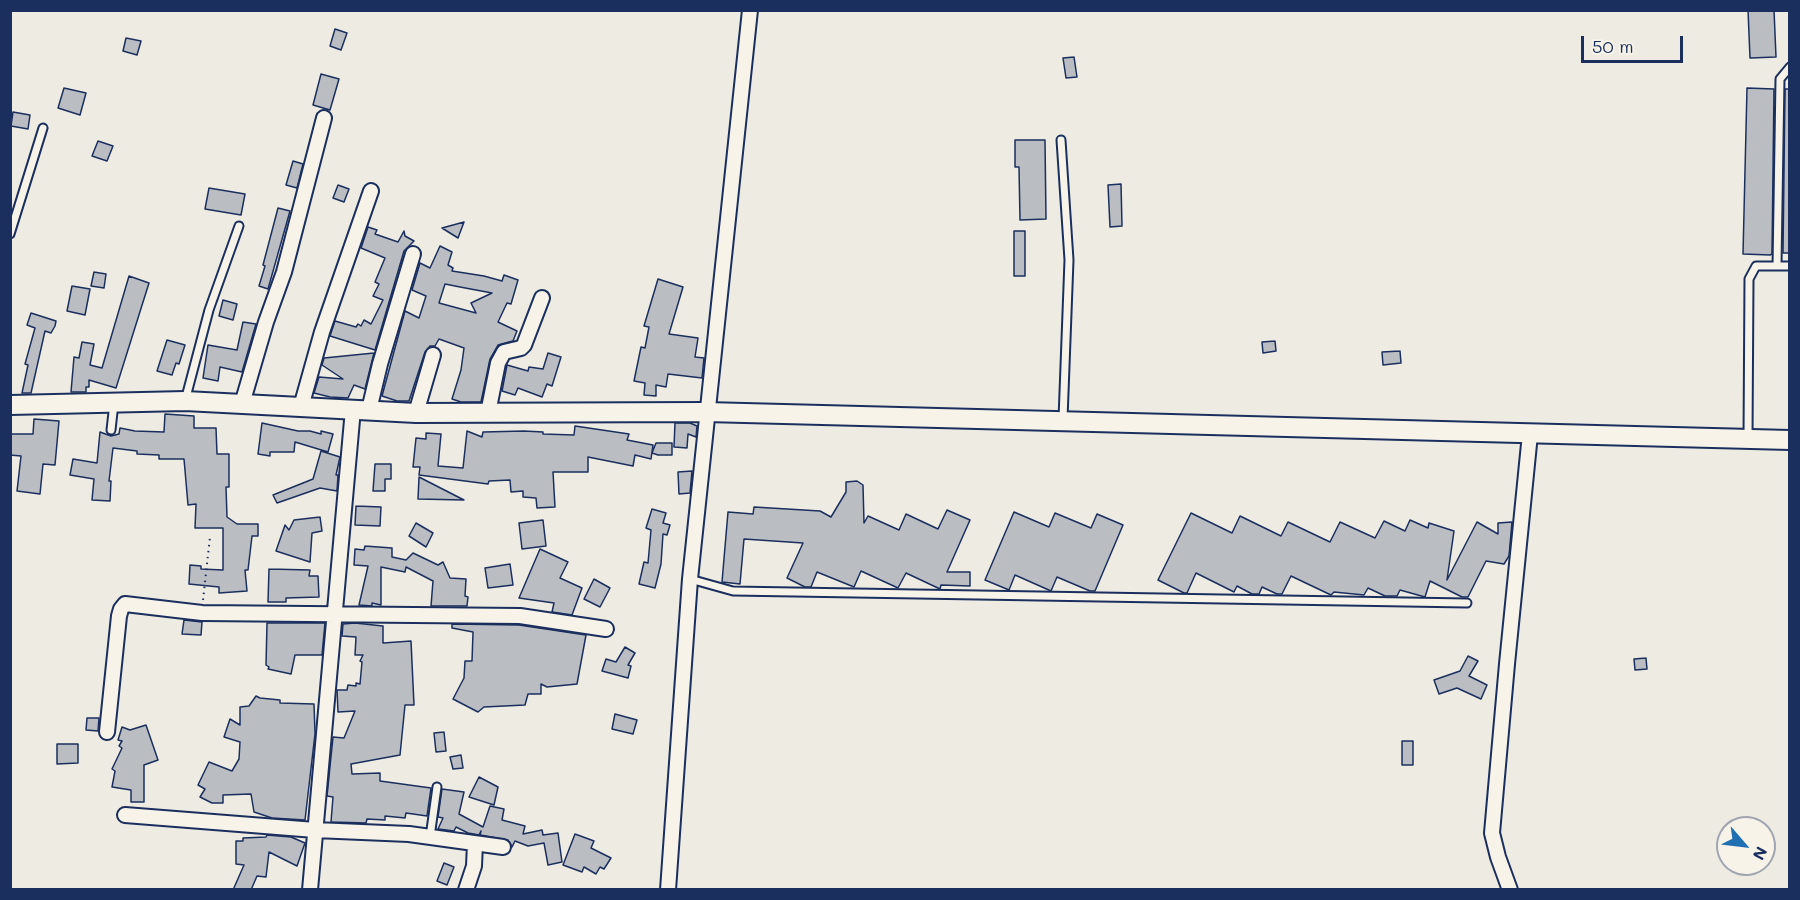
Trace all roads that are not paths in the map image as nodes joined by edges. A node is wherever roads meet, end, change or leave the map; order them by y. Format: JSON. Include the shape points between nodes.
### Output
{"nodes":[{"id":1,"x":750,"y":10,"type":"edge"},
{"id":2,"x":1790,"y":67,"type":"edge"},
{"id":3,"x":324,"y":118,"type":"dead end"},
{"id":4,"x":43,"y":128,"type":"dead end"},
{"id":5,"x":1061,"y":140,"type":"dead end"},
{"id":6,"x":371,"y":191,"type":"dead end"},
{"id":7,"x":239,"y":226,"type":"dead end"},
{"id":8,"x":10,"y":234,"type":"edge"},
{"id":9,"x":413,"y":254,"type":"dead end"},
{"id":10,"x":1777,"y":266,"type":"junction"},
{"id":11,"x":1790,"y":266,"type":"edge"},
{"id":12,"x":542,"y":298,"type":"dead end"},
{"id":13,"x":433,"y":355,"type":"dead end"},
{"id":14,"x":185,"y":402,"type":"junction"},
{"id":15,"x":114,"y":403,"type":"junction"},
{"id":16,"x":242,"y":404,"type":"junction"},
{"id":17,"x":10,"y":405,"type":"edge"},
{"id":18,"x":301,"y":407,"type":"junction"},
{"id":19,"x":361,"y":409,"type":"junction"},
{"id":20,"x":488,"y":412,"type":"junction"},
{"id":21,"x":706,"y":412,"type":"junction"},
{"id":22,"x":416,"y":413,"type":"junction"},
{"id":23,"x":1063,"y":421,"type":"junction"},
{"id":24,"x":111,"y":430,"type":"dead end"},
{"id":25,"x":1530,"y":434,"type":"junction"},
{"id":26,"x":1748,"y":439,"type":"junction"},
{"id":27,"x":1790,"y":440,"type":"edge"},
{"id":28,"x":690,"y":579,"type":"junction"},
{"id":29,"x":1467,"y":603,"type":"dead end"},
{"id":30,"x":336,"y":615,"type":"junction"},
{"id":31,"x":606,"y":629,"type":"dead end"},
{"id":32,"x":107,"y":732,"type":"dead end"},
{"id":33,"x":436,"y":787,"type":"dead end"},
{"id":34,"x":125,"y":815,"type":"dead end"},
{"id":35,"x":315,"y":830,"type":"junction"},
{"id":36,"x":430,"y":837,"type":"junction"},
{"id":37,"x":475,"y":843,"type":"junction"},
{"id":38,"x":503,"y":847,"type":"dead end"},
{"id":39,"x":310,"y":890,"type":"edge"},
{"id":40,"x":466,"y":890,"type":"edge"},
{"id":41,"x":668,"y":890,"type":"edge"},
{"id":42,"x":1510,"y":890,"type":"edge"}],
"edges":[{"from":1,"to":21,"type":"street"},
{"from":2,"to":10,"type":"lane","via":[[1780,79]]},
{"from":3,"to":16,"type":"street","via":[[284,272]]},
{"from":4,"to":8,"type":"lane"},
{"from":5,"to":23,"type":"lane","via":[[1069,260]]},
{"from":6,"to":18,"type":"street","via":[[322,332]]},
{"from":7,"to":14,"type":"lane","via":[[209,310]]},
{"from":9,"to":19,"type":"street","via":[[380,364]]},
{"from":10,"to":11,"type":"lane"},
{"from":10,"to":26,"type":"lane","via":[[1756,266],[1749,279]]},
{"from":12,"to":20,"type":"street","via":[[524,345],[504,352],[498,363]]},
{"from":13,"to":22,"type":"street"},
{"from":14,"to":15,"type":"street"},
{"from":14,"to":16,"type":"street"},
{"from":15,"to":17,"type":"street"},
{"from":15,"to":24,"type":"lane"},
{"from":16,"to":18,"type":"street"},
{"from":18,"to":19,"type":"street"},
{"from":19,"to":22,"type":"street"},
{"from":19,"to":30,"type":"street"},
{"from":20,"to":21,"type":"street"},
{"from":20,"to":22,"type":"street"},
{"from":21,"to":23,"type":"street"},
{"from":21,"to":28,"type":"street"},
{"from":23,"to":25,"type":"street"},
{"from":25,"to":26,"type":"street"},
{"from":25,"to":42,"type":"street","via":[[1492,833]]},
{"from":26,"to":27,"type":"street"},
{"from":28,"to":29,"type":"lane","via":[[733,591]]},
{"from":28,"to":41,"type":"street"},
{"from":30,"to":31,"type":"street","via":[[520,615]]},
{"from":30,"to":32,"type":"street","via":[[202,613],[125,604],[121,609]]},
{"from":30,"to":35,"type":"street"},
{"from":33,"to":36,"type":"lane"},
{"from":34,"to":35,"type":"street"},
{"from":35,"to":36,"type":"street"},
{"from":35,"to":39,"type":"street"},
{"from":36,"to":37,"type":"street"},
{"from":37,"to":38,"type":"street"},
{"from":37,"to":40,"type":"street","via":[[474,866]]}]}
